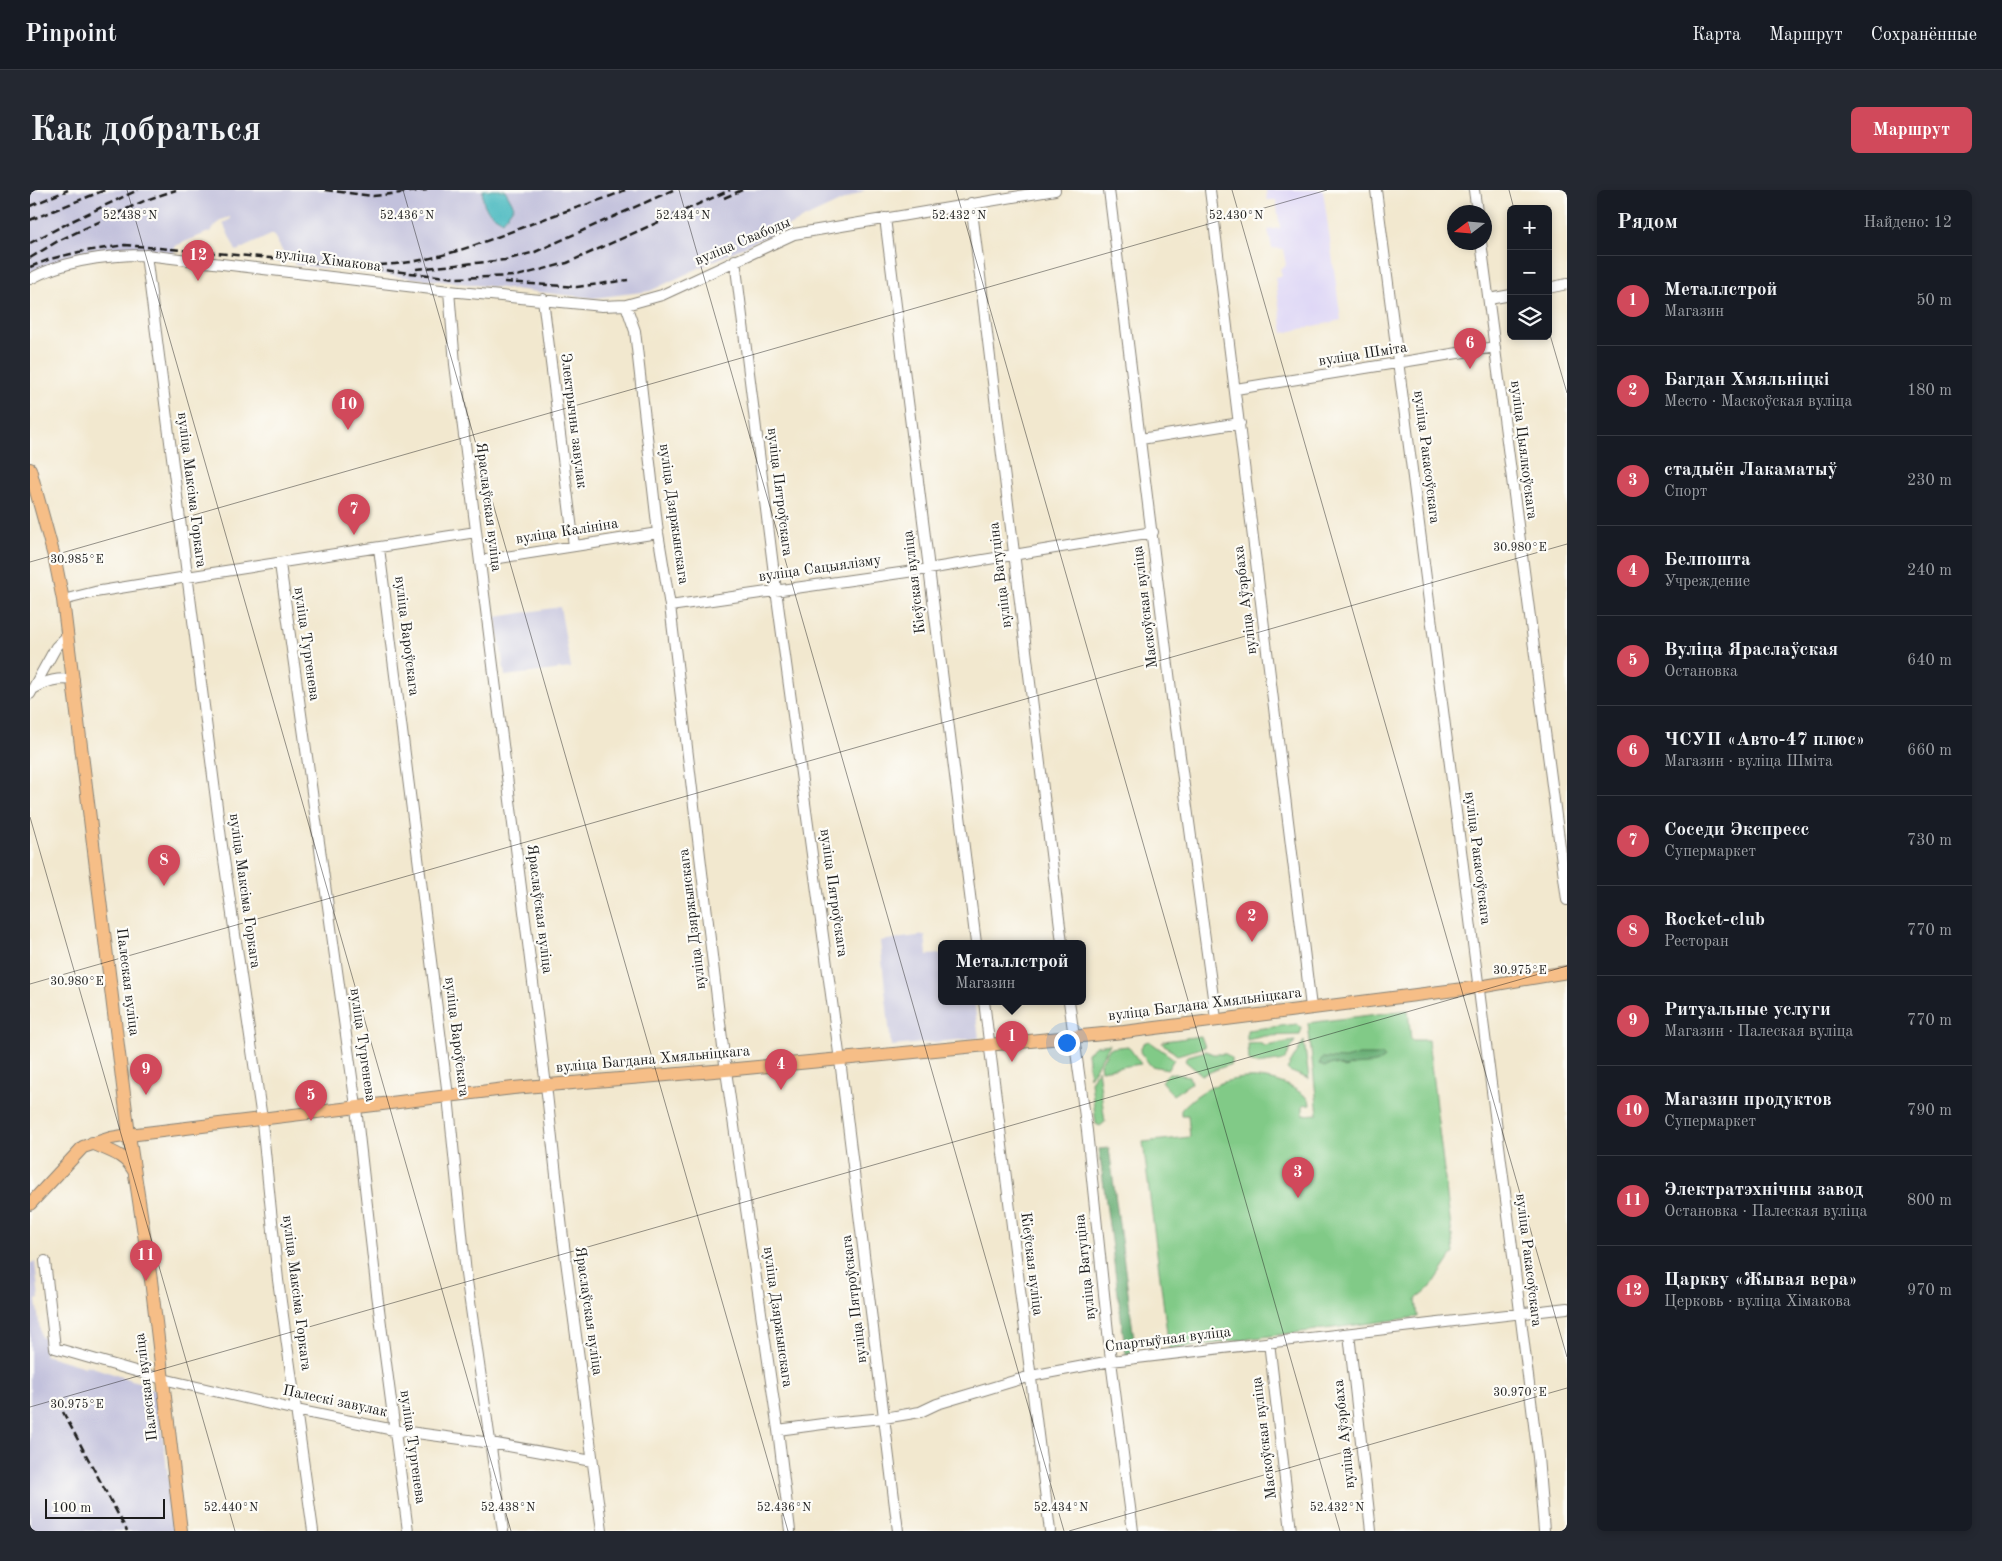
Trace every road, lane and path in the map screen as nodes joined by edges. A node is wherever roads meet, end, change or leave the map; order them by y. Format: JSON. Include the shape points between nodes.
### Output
{"nodes":[{"id":1,"x":1055,"y":190,"type":"edge"},
{"id":2,"x":1109,"y":190,"type":"edge"},
{"id":3,"x":1210,"y":190,"type":"edge"},
{"id":4,"x":1376,"y":190,"type":"edge"},
{"id":5,"x":1474,"y":190,"type":"edge"},
{"id":6,"x":971,"y":203,"type":"junction"},
{"id":7,"x":1476,"y":205,"type":"edge"},
{"id":8,"x":885,"y":218,"type":"junction"},
{"id":9,"x":1482,"y":250,"type":"edge"},
{"id":10,"x":146,"y":255,"type":"junction"},
{"id":11,"x":735,"y":260,"type":"junction"},
{"id":12,"x":30,"y":279,"type":"edge"},
{"id":13,"x":1567,"y":284,"type":"edge"},
{"id":14,"x":1552,"y":287,"type":"edge"},
{"id":15,"x":449,"y":291,"type":"junction"},
{"id":16,"x":1507,"y":296,"type":"edge"},
{"id":17,"x":543,"y":299,"type":"junction"},
{"id":18,"x":1489,"y":299,"type":"junction"},
{"id":19,"x":626,"y":305,"type":"junction"},
{"id":20,"x":1495,"y":347,"type":"junction"},
{"id":21,"x":1400,"y":364,"type":"junction"},
{"id":22,"x":1236,"y":389,"type":"junction"},
{"id":23,"x":1240,"y":423,"type":"junction"},
{"id":24,"x":1141,"y":439,"type":"junction"},
{"id":25,"x":30,"y":469,"type":"edge"},
{"id":26,"x":32,"y":483,"type":"edge"},
{"id":27,"x":476,"y":532,"type":"junction"},
{"id":28,"x":1153,"y":532,"type":"junction"},
{"id":29,"x":658,"y":533,"type":"junction"},
{"id":30,"x":574,"y":546,"type":"junction"},
{"id":31,"x":379,"y":548,"type":"junction"},
{"id":32,"x":1014,"y":555,"type":"junction"},
{"id":33,"x":480,"y":561,"type":"junction"},
{"id":34,"x":280,"y":564,"type":"junction"},
{"id":35,"x":928,"y":569,"type":"junction"},
{"id":36,"x":187,"y":577,"type":"junction"},
{"id":37,"x":776,"y":590,"type":"junction"},
{"id":38,"x":63,"y":600,"type":"junction"},
{"id":39,"x":670,"y":606,"type":"junction"},
{"id":40,"x":68,"y":635,"type":"junction"},
{"id":41,"x":51,"y":658,"type":"junction"},
{"id":42,"x":58,"y":678,"type":"junction"},
{"id":43,"x":74,"y":680,"type":"junction"},
{"id":44,"x":31,"y":692,"type":"edge"},
{"id":45,"x":1567,"y":900,"type":"edge"},
{"id":46,"x":976,"y":940,"type":"edge"},
{"id":47,"x":1062,"y":940,"type":"edge"},
{"id":48,"x":1567,"y":972,"type":"edge"},
{"id":49,"x":1479,"y":987,"type":"junction"},
{"id":50,"x":984,"y":1005,"type":"edge"},
{"id":51,"x":1070,"y":1005,"type":"edge"},
{"id":52,"x":1311,"y":1007,"type":"junction"},
{"id":53,"x":1216,"y":1019,"type":"junction"},
{"id":54,"x":1074,"y":1037,"type":"junction"},
{"id":55,"x":989,"y":1046,"type":"junction"},
{"id":56,"x":840,"y":1060,"type":"junction"},
{"id":57,"x":726,"y":1070,"type":"junction"},
{"id":58,"x":546,"y":1086,"type":"junction"},
{"id":59,"x":448,"y":1096,"type":"junction"},
{"id":60,"x":356,"y":1107,"type":"junction"},
{"id":61,"x":261,"y":1120,"type":"junction"},
{"id":62,"x":129,"y":1135,"type":"junction"},
{"id":63,"x":92,"y":1143,"type":"junction"},
{"id":64,"x":136,"y":1175,"type":"junction"},
{"id":65,"x":30,"y":1204,"type":"edge"},
{"id":66,"x":45,"y":1261,"type":"dead end"},
{"id":67,"x":1567,"y":1308,"type":"edge"},
{"id":68,"x":1520,"y":1312,"type":"junction"},
{"id":69,"x":1349,"y":1334,"type":"junction"},
{"id":70,"x":1269,"y":1342,"type":"junction"},
{"id":71,"x":1111,"y":1361,"type":"junction"},
{"id":72,"x":1031,"y":1376,"type":"junction"},
{"id":73,"x":163,"y":1379,"type":"junction"},
{"id":74,"x":296,"y":1410,"type":"junction"},
{"id":75,"x":884,"y":1418,"type":"junction"},
{"id":76,"x":394,"y":1430,"type":"junction"},
{"id":77,"x":778,"y":1430,"type":"junction"},
{"id":78,"x":492,"y":1443,"type":"junction"},
{"id":79,"x":592,"y":1461,"type":"junction"},
{"id":80,"x":180,"y":1531,"type":"edge"},
{"id":81,"x":313,"y":1531,"type":"edge"},
{"id":82,"x":408,"y":1531,"type":"edge"},
{"id":83,"x":503,"y":1531,"type":"edge"},
{"id":84,"x":602,"y":1531,"type":"edge"},
{"id":85,"x":790,"y":1531,"type":"edge"},
{"id":86,"x":898,"y":1531,"type":"edge"},
{"id":87,"x":1050,"y":1531,"type":"edge"},
{"id":88,"x":1133,"y":1531,"type":"edge"},
{"id":89,"x":1291,"y":1531,"type":"edge"},
{"id":90,"x":1371,"y":1531,"type":"edge"},
{"id":91,"x":1544,"y":1531,"type":"edge"}],
"edges":[{"from":1,"to":6,"type":"street","name":"вуліца Свабоды"},
{"from":2,"to":24,"type":"street","name":"Маскоўская вуліца"},
{"from":3,"to":22,"type":"street","name":"вуліца Аўэрбаха"},
{"from":4,"to":21,"type":"street","name":"вуліца Ракасоўскага"},
{"from":5,"to":7,"type":"street"},
{"from":6,"to":8,"type":"street","name":"вуліца Свабоды"},
{"from":6,"to":32,"type":"street","name":"вуліца Ватуціна"},
{"from":8,"to":11,"type":"street","name":"вуліца Свабоды","via":[[794,234]]},
{"from":8,"to":35,"type":"street","name":"Кіеўская вуліца"},
{"from":9,"to":18,"type":"street","name":"вуліца Цыялкоўскага"},
{"from":10,"to":12,"type":"street","name":"вуліца Хімакова","via":[[111,255],[78,262]]},
{"from":10,"to":15,"type":"street","name":"вуліца Хімакова"},
{"from":10,"to":36,"type":"street","name":"вуліца Максіма Горкага"},
{"from":11,"to":19,"type":"street","name":"вуліца Свабоды","via":[[662,294]]},
{"from":11,"to":37,"type":"street","name":"вуліца Пятроўскага"},
{"from":13,"to":14,"type":"street"},
{"from":15,"to":17,"type":"street","name":"вуліца Хімакова"},
{"from":15,"to":27,"type":"street","name":"Яраслаўская вуліца"},
{"from":16,"to":18,"type":"street"},
{"from":17,"to":19,"type":"street","name":"вуліца Хімакова","via":[[602,306]]},
{"from":17,"to":30,"type":"street","name":"Электрычны завулак"},
{"from":18,"to":20,"type":"street","name":"вуліца Цыялкоўскага"},
{"from":19,"to":29,"type":"street","name":"вуліца Дзяржынскага","via":[[635,331]]},
{"from":20,"to":21,"type":"street","name":"вуліца Шміта"},
{"from":20,"to":45,"type":"street","name":"вуліца Цыялкоўскага"},
{"from":21,"to":22,"type":"street","name":"вуліца Шміта"},
{"from":21,"to":49,"type":"street","name":"вуліца Ракасоўскага"},
{"from":22,"to":23,"type":"street","name":"вуліца Аўэрбаха"},
{"from":23,"to":24,"type":"street"},
{"from":23,"to":52,"type":"street","name":"вуліца Аўэрбаха"},
{"from":24,"to":28,"type":"street","name":"Маскоўская вуліца"},
{"from":25,"to":26,"type":"main road","name":"Палеская вуліца"},
{"from":26,"to":38,"type":"main road","name":"Палеская вуліца","via":[[55,560]]},
{"from":27,"to":31,"type":"street"},
{"from":27,"to":33,"type":"street","name":"Яраслаўская вуліца"},
{"from":28,"to":32,"type":"street","name":"вуліца Сацыялізму"},
{"from":28,"to":53,"type":"street","name":"Маскоўская вуліца"},
{"from":29,"to":30,"type":"street","name":"вуліца Калініна"},
{"from":29,"to":39,"type":"street","name":"вуліца Дзяржынскага"},
{"from":30,"to":33,"type":"street","name":"вуліца Калініна"},
{"from":31,"to":34,"type":"street"},
{"from":31,"to":59,"type":"street","name":"вуліца Вароўскага"},
{"from":32,"to":35,"type":"street","name":"вуліца Сацыялізму"},
{"from":32,"to":47,"type":"street","name":"вуліца Ватуціна"},
{"from":33,"to":58,"type":"street","name":"Яраслаўская вуліца"},
{"from":34,"to":36,"type":"street"},
{"from":34,"to":60,"type":"street","name":"вуліца Тургенева"},
{"from":35,"to":37,"type":"street","name":"вуліца Сацыялізму"},
{"from":35,"to":46,"type":"street","name":"Кіеўская вуліца"},
{"from":36,"to":38,"type":"street"},
{"from":36,"to":61,"type":"street","name":"вуліца Максіма Горкага"},
{"from":37,"to":39,"type":"street","name":"вуліца Сацыялізму"},
{"from":37,"to":56,"type":"street","name":"вуліца Пятроўскага"},
{"from":38,"to":40,"type":"main road","name":"Палеская вуліца"},
{"from":39,"to":57,"type":"street","name":"вуліца Дзяржынскага"},
{"from":40,"to":41,"type":"street","via":[[56,647]]},
{"from":40,"to":43,"type":"main road","name":"Палеская вуліца"},
{"from":41,"to":42,"type":"street","via":[[51,670]]},
{"from":41,"to":44,"type":"street"},
{"from":42,"to":43,"type":"street"},
{"from":42,"to":44,"type":"street"},
{"from":43,"to":62,"type":"main road","name":"Палеская вуліца"},
{"from":48,"to":49,"type":"main road","name":"вуліца Багдана Хмяльніцкага"},
{"from":49,"to":52,"type":"main road","name":"вуліца Багдана Хмяльніцкага"},
{"from":49,"to":68,"type":"street","name":"вуліца Ракасоўскага"},
{"from":50,"to":55,"type":"street","name":"Кіеўская вуліца"},
{"from":51,"to":54,"type":"street","name":"вуліца Ватуціна"},
{"from":52,"to":53,"type":"main road","name":"вуліца Багдана Хмяльніцкага"},
{"from":53,"to":54,"type":"main road","name":"вуліца Багдана Хмяльніцкага"},
{"from":54,"to":55,"type":"main road","name":"вуліца Багдана Хмяльніцкага"},
{"from":54,"to":71,"type":"street","name":"вуліца Ватуціна"},
{"from":55,"to":56,"type":"main road","name":"вуліца Багдана Хмяльніцкага"},
{"from":55,"to":72,"type":"street","name":"Кіеўская вуліца"},
{"from":56,"to":57,"type":"main road","name":"вуліца Багдана Хмяльніцкага"},
{"from":56,"to":75,"type":"street","name":"вуліца Пятроўскага"},
{"from":57,"to":58,"type":"main road","name":"вуліца Багдана Хмяльніцкага"},
{"from":57,"to":77,"type":"street","name":"вуліца Дзяржынскага"},
{"from":58,"to":59,"type":"main road","name":"вуліца Багдана Хмяльніцкага"},
{"from":58,"to":79,"type":"street","name":"Яраслаўская вуліца"},
{"from":59,"to":60,"type":"main road","name":"вуліца Багдана Хмяльніцкага"},
{"from":59,"to":78,"type":"street","name":"вуліца Вароўскага","via":[[466,1274]]},
{"from":60,"to":61,"type":"main road","name":"вуліца Багдана Хмяльніцкага"},
{"from":60,"to":76,"type":"street","name":"вуліца Тургенева"},
{"from":61,"to":62,"type":"main road","name":"вуліца Багдана Хмяльніцкага"},
{"from":61,"to":74,"type":"street","name":"вуліца Максіма Горкага"},
{"from":62,"to":63,"type":"main road","name":"вуліца Багдана Хмяльніцкага"},
{"from":62,"to":64,"type":"main road","name":"Палеская вуліца"},
{"from":63,"to":64,"type":"main road","via":[[119,1154],[129,1162]]},
{"from":63,"to":65,"type":"main road","via":[[83,1147]]},
{"from":64,"to":73,"type":"main road","name":"Палеская вуліца"},
{"from":66,"to":73,"type":"street","name":"Палескі завулак","via":[[55,1348]]},
{"from":67,"to":68,"type":"street","name":"Спартыўная вуліца"},
{"from":68,"to":69,"type":"street","name":"Спартыўная вуліца"},
{"from":68,"to":91,"type":"street","name":"вуліца Ракасоўскага"},
{"from":69,"to":70,"type":"street","name":"Спартыўная вуліца"},
{"from":69,"to":90,"type":"street","name":"вуліца Аўэрбаха"},
{"from":70,"to":71,"type":"street","name":"Спартыўная вуліца"},
{"from":70,"to":89,"type":"street","name":"Маскоўская вуліца"},
{"from":71,"to":72,"type":"street","name":"Спартыўная вуліца"},
{"from":71,"to":88,"type":"street","name":"вуліца Ватуціна"},
{"from":72,"to":75,"type":"street","name":"Спартыўная вуліца","via":[[920,1412]]},
{"from":72,"to":87,"type":"street","name":"Кіеўская вуліца"},
{"from":73,"to":74,"type":"street","name":"Палескі завулак"},
{"from":73,"to":80,"type":"main road","name":"Палеская вуліца"},
{"from":74,"to":76,"type":"street","name":"Палескі завулак"},
{"from":74,"to":81,"type":"street","name":"вуліца Максіма Горкага"},
{"from":75,"to":77,"type":"street","name":"Спартыўная вуліца"},
{"from":75,"to":86,"type":"street","name":"вуліца Пятроўскага"},
{"from":76,"to":78,"type":"street","name":"Палескі завулак"},
{"from":76,"to":82,"type":"street","name":"вуліца Тургенева"},
{"from":77,"to":85,"type":"street","name":"вуліца Дзяржынскага"},
{"from":78,"to":79,"type":"street","name":"Палескі завулак"},
{"from":78,"to":83,"type":"street","name":"вуліца Вароўскага"},
{"from":79,"to":84,"type":"street","name":"Яраслаўская вуліца"}]}
